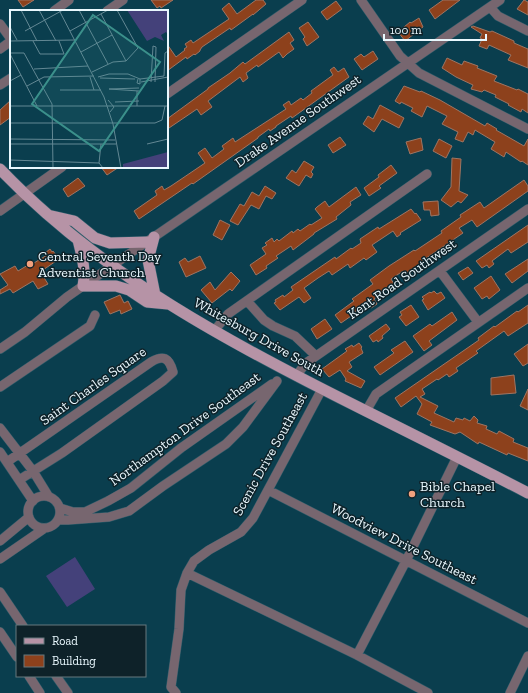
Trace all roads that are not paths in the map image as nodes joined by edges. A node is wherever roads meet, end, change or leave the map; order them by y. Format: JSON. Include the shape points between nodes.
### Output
{"nodes":[{"id":1,"x":69,"y":0,"type":"edge"},
{"id":2,"x":123,"y":0,"type":"edge"},
{"id":3,"x":302,"y":0,"type":"edge"},
{"id":4,"x":361,"y":0,"type":"edge"},
{"id":5,"x":500,"y":0,"type":"edge"},
{"id":6,"x":490,"y":7,"type":"junction"},
{"id":7,"x":55,"y":10,"type":"edge"},
{"id":8,"x":108,"y":10,"type":"edge"},
{"id":9,"x":0,"y":24,"type":"edge"},
{"id":10,"x":528,"y":31,"type":"edge"},
{"id":11,"x":10,"y":39,"type":"edge"},
{"id":12,"x":10,"y":41,"type":"edge"},
{"id":13,"x":0,"y":49,"type":"edge"},
{"id":14,"x":408,"y":63,"type":"junction"},
{"id":15,"x":10,"y":79,"type":"edge"},
{"id":16,"x":0,"y":85,"type":"edge"},
{"id":17,"x":168,"y":93,"type":"edge"},
{"id":18,"x":528,"y":129,"type":"edge"},
{"id":19,"x":61,"y":168,"type":"edge"},
{"id":20,"x":0,"y":169,"type":"edge"},
{"id":21,"x":427,"y":174,"type":"dead end"},
{"id":22,"x":24,"y":194,"type":"junction"},
{"id":23,"x":528,"y":209,"type":"edge"},
{"id":24,"x":0,"y":211,"type":"edge"},
{"id":25,"x":50,"y":216,"type":"junction"},
{"id":26,"x":151,"y":239,"type":"junction"},
{"id":27,"x":78,"y":240,"type":"junction"},
{"id":28,"x":112,"y":265,"type":"junction"},
{"id":29,"x":440,"y":271,"type":"junction"},
{"id":30,"x":83,"y":286,"type":"junction"},
{"id":31,"x":528,"y":288,"type":"edge"},
{"id":32,"x":155,"y":295,"type":"junction"},
{"id":33,"x":247,"y":301,"type":"junction"},
{"id":34,"x":170,"y":305,"type":"junction"},
{"id":35,"x":95,"y":315,"type":"dead end"},
{"id":36,"x":478,"y":322,"type":"junction"},
{"id":37,"x":214,"y":331,"type":"junction"},
{"id":38,"x":0,"y":349,"type":"edge"},
{"id":39,"x":316,"y":356,"type":"junction"},
{"id":40,"x":296,"y":376,"type":"junction"},
{"id":41,"x":0,"y":387,"type":"edge"},
{"id":42,"x":322,"y":389,"type":"junction"},
{"id":43,"x":366,"y":411,"type":"junction"},
{"id":44,"x":0,"y":428,"type":"edge"},
{"id":45,"x":0,"y":452,"type":"edge"},
{"id":46,"x":20,"y":454,"type":"junction"},
{"id":47,"x":457,"y":457,"type":"junction"},
{"id":48,"x":7,"y":462,"type":"junction"},
{"id":49,"x":33,"y":471,"type":"junction"},
{"id":50,"x":19,"y":480,"type":"junction"},
{"id":51,"x":268,"y":490,"type":"junction"},
{"id":52,"x":528,"y":493,"type":"edge"},
{"id":53,"x":49,"y":497,"type":"junction"},
{"id":54,"x":33,"y":501,"type":"junction"},
{"id":55,"x":60,"y":508,"type":"junction"},
{"id":56,"x":29,"y":517,"type":"junction"},
{"id":57,"x":59,"y":520,"type":"junction"},
{"id":58,"x":45,"y":528,"type":"junction"},
{"id":59,"x":0,"y":541,"type":"edge"},
{"id":60,"x":0,"y":559,"type":"edge"},
{"id":61,"x":406,"y":561,"type":"junction"},
{"id":62,"x":187,"y":573,"type":"junction"},
{"id":63,"x":0,"y":592,"type":"edge"},
{"id":64,"x":528,"y":622,"type":"edge"},
{"id":65,"x":22,"y":625,"type":"edge"},
{"id":66,"x":0,"y":632,"type":"edge"},
{"id":67,"x":357,"y":655,"type":"junction"},
{"id":68,"x":16,"y":656,"type":"edge"},
{"id":69,"x":528,"y":656,"type":"edge"},
{"id":70,"x":30,"y":677,"type":"edge"},
{"id":71,"x":57,"y":677,"type":"edge"},
{"id":72,"x":40,"y":693,"type":"edge"},
{"id":73,"x":68,"y":693,"type":"edge"},
{"id":74,"x":176,"y":693,"type":"edge"},
{"id":75,"x":428,"y":693,"type":"edge"},
{"id":76,"x":510,"y":693,"type":"edge"}],
"edges":[{"from":1,"to":7,"type":"street"},
{"from":2,"to":8,"type":"street"},
{"from":3,"to":17,"type":"street"},
{"from":4,"to":14,"type":"street","via":[[400,56]]},
{"from":5,"to":6,"type":"street","name":"Drake Avenue Southwest"},
{"from":6,"to":10,"type":"street","via":[[498,16]]},
{"from":6,"to":14,"type":"street","name":"Drake Avenue Southwest"},
{"from":9,"to":11,"type":"street"},
{"from":12,"to":13,"type":"street"},
{"from":14,"to":18,"type":"street","via":[[419,73]]},
{"from":14,"to":26,"type":"street","name":"Drake Avenue Southwest"},
{"from":15,"to":16,"type":"street"},
{"from":19,"to":22,"type":"street"},
{"from":20,"to":22,"type":"main road","name":"Whitesburg Drive South"},
{"from":21,"to":33,"type":"street"},
{"from":22,"to":24,"type":"street"},
{"from":22,"to":25,"type":"main road","name":"Whitesburg Drive South"},
{"from":23,"to":29,"type":"street","name":"Kent Road Southwest"},
{"from":25,"to":26,"type":"main road","via":[[74,221],[95,238],[110,243]]},
{"from":25,"to":27,"type":"main road","name":"Whitesburg Drive South"},
{"from":26,"to":28,"type":"street","name":"Drake Avenue Southwest"},
{"from":26,"to":32,"type":"main road","via":[[148,260]]},
{"from":27,"to":28,"type":"main road","name":"Whitesburg Drive South"},
{"from":27,"to":30,"type":"main road","via":[[84,263]]},
{"from":28,"to":30,"type":"street","name":"Drake Avenue Southwest"},
{"from":28,"to":32,"type":"main road","name":"Whitesburg Drive South"},
{"from":29,"to":36,"type":"street"},
{"from":29,"to":39,"type":"street","name":"Kent Road Southwest"},
{"from":30,"to":34,"type":"main road","via":[[116,286],[129,290],[147,302]]},
{"from":30,"to":38,"type":"street","name":"Drake Avenue Southwest"},
{"from":31,"to":36,"type":"street"},
{"from":32,"to":34,"type":"main road","name":"Whitesburg Drive South"},
{"from":33,"to":37,"type":"street","via":[[228,314]]},
{"from":33,"to":39,"type":"street","via":[[264,320],[295,336]]},
{"from":34,"to":37,"type":"main road","name":"Whitesburg Drive South"},
{"from":35,"to":41,"type":"street","via":[[90,326]]},
{"from":36,"to":43,"type":"street","via":[[376,394]]},
{"from":37,"to":40,"type":"main road","name":"Whitesburg Drive South"},
{"from":39,"to":40,"type":"street","name":"Kent Road Southwest","via":[[306,363]]},
{"from":40,"to":42,"type":"main road","name":"Whitesburg Drive South"},
{"from":42,"to":43,"type":"main road","name":"Whitesburg Drive South"},
{"from":42,"to":51,"type":"street","name":"Scenic Drive Southeast"},
{"from":43,"to":47,"type":"main road","name":"Whitesburg Drive South"},
{"from":44,"to":46,"type":"street"},
{"from":45,"to":48,"type":"street"},
{"from":46,"to":48,"type":"street","name":"Saint Charles Square"},
{"from":46,"to":49,"type":"street"},
{"from":46,"to":49,"type":"street","name":"Saint Charles Square","via":[[159,357],[166,358],[171,364],[173,372],[163,381]]},
{"from":47,"to":52,"type":"main road","name":"Whitesburg Drive South"},
{"from":47,"to":61,"type":"street"},
{"from":48,"to":50,"type":"street"},
{"from":49,"to":50,"type":"street","name":"Saint Charles Square"},
{"from":49,"to":53,"type":"street"},
{"from":50,"to":54,"type":"street"},
{"from":51,"to":61,"type":"street","name":"Woodview Drive Southeast"},
{"from":51,"to":62,"type":"street","name":"Scenic Drive Southeast","via":[[253,518],[241,532],[194,561]]},
{"from":53,"to":54,"type":"street","via":[[43,496]]},
{"from":53,"to":55,"type":"street"},
{"from":54,"to":56,"type":"street"},
{"from":55,"to":57,"type":"street"},
{"from":55,"to":57,"type":"street","name":"Northampton Drive Southeast","via":[[86,512],[131,488],[181,448],[266,387],[277,382],[243,427],[226,444],[129,511],[109,518]]},
{"from":56,"to":58,"type":"street","via":[[34,525]]},
{"from":56,"to":59,"type":"street"},
{"from":57,"to":58,"type":"street"},
{"from":58,"to":60,"type":"street"},
{"from":61,"to":64,"type":"street","name":"Woodview Drive Southeast"},
{"from":61,"to":67,"type":"street"},
{"from":62,"to":67,"type":"street"},
{"from":62,"to":74,"type":"street","name":"Scenic Drive Southeast","via":[[180,590],[179,629],[171,687]]},
{"from":63,"to":65,"type":"street"},
{"from":66,"to":68,"type":"street"},
{"from":67,"to":75,"type":"street"},
{"from":69,"to":76,"type":"street"},
{"from":70,"to":72,"type":"street"},
{"from":71,"to":73,"type":"street"}]}
